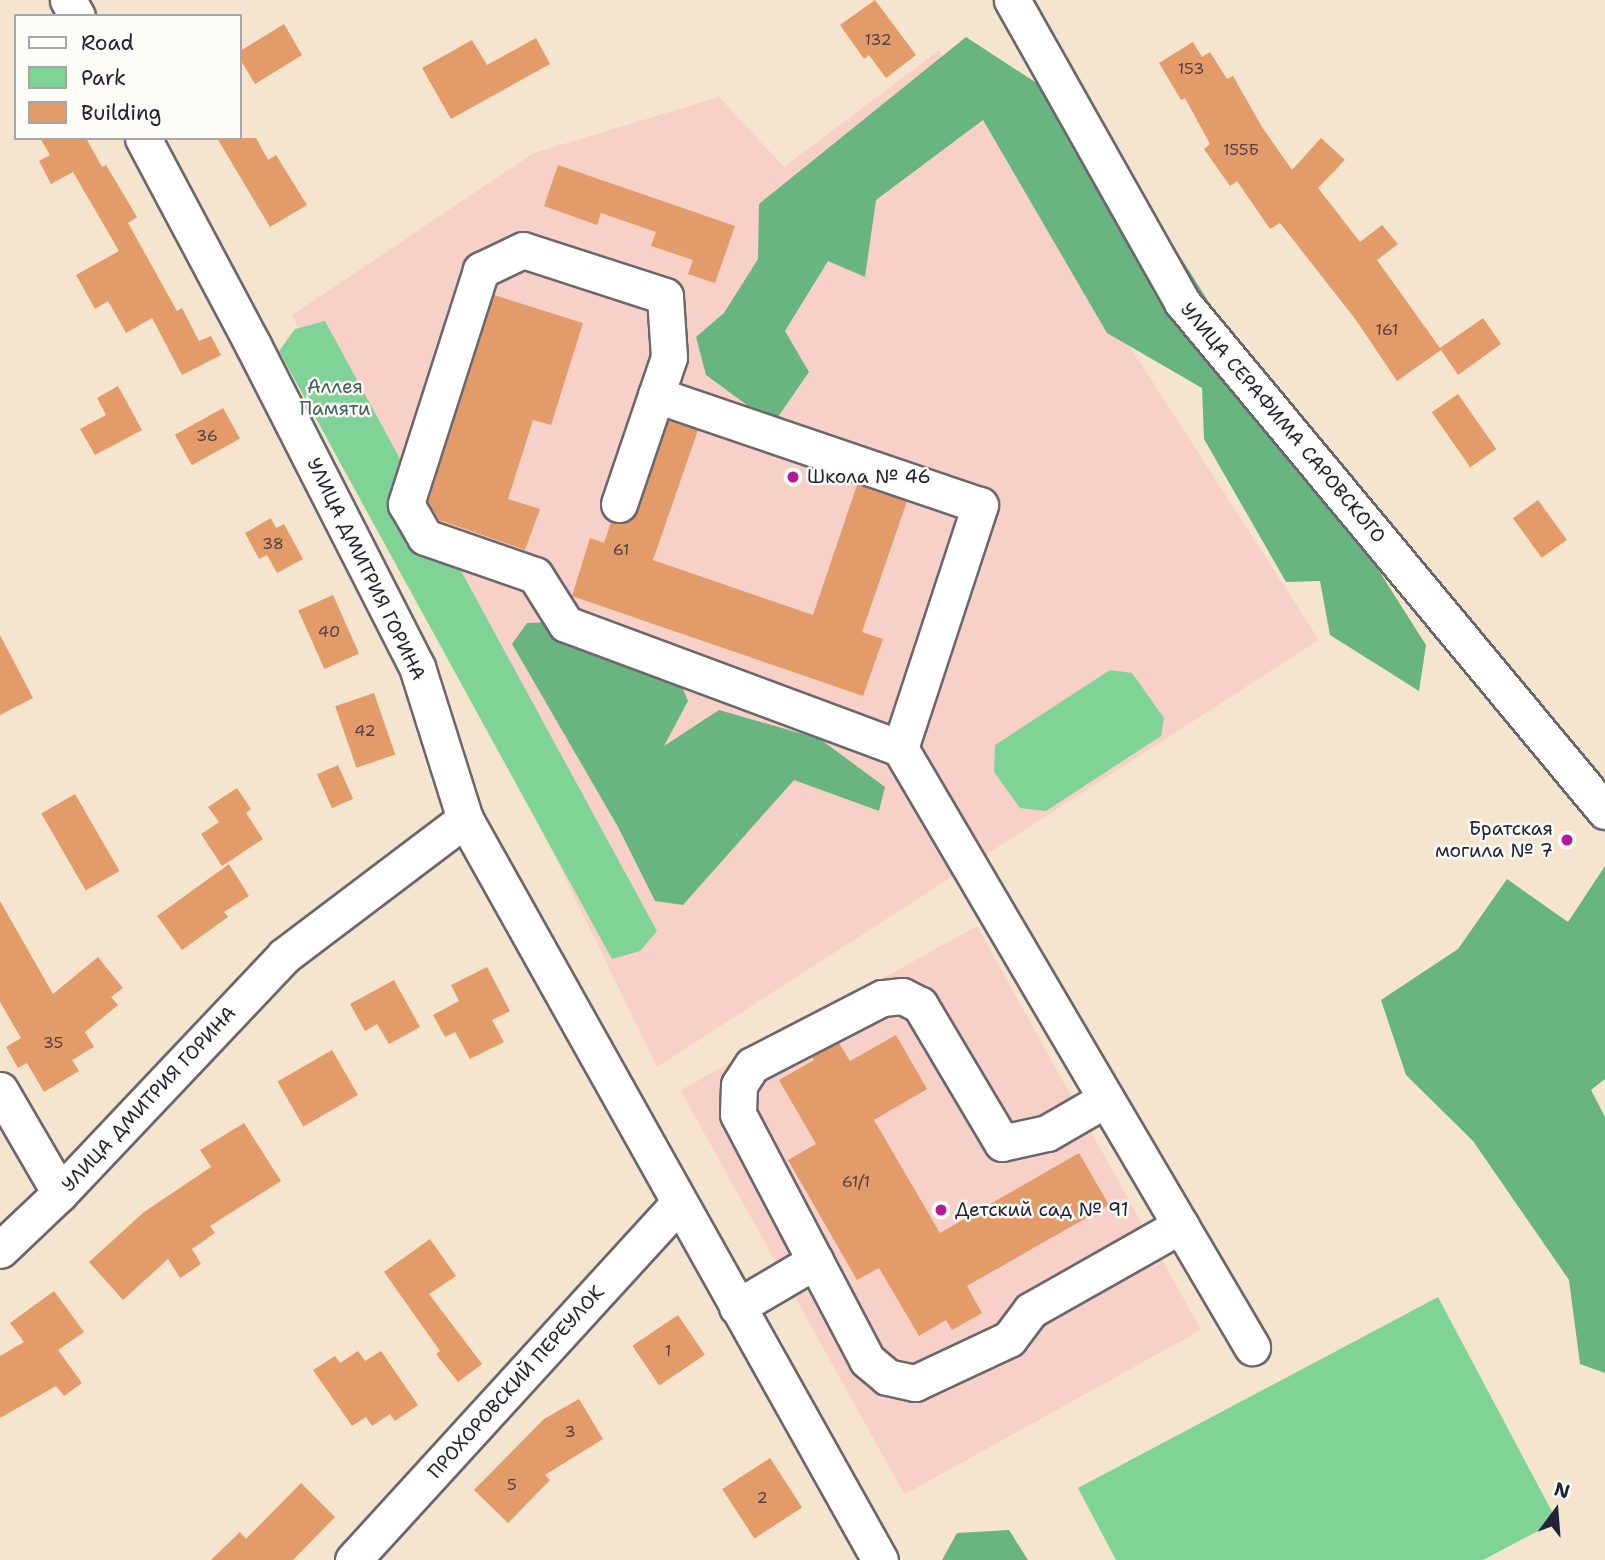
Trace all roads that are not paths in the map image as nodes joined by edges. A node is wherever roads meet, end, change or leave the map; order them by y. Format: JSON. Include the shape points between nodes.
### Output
{"nodes":[{"id":1,"x":1012,"y":0,"type":"edge"},
{"id":2,"x":144,"y":140,"type":"edge"},
{"id":3,"x":656,"y":395,"type":"junction"},
{"id":4,"x":619,"y":504,"type":"dead end"},
{"id":5,"x":900,"y":748,"type":"junction"},
{"id":6,"x":1605,"y":811,"type":"edge"},
{"id":7,"x":465,"y":819,"type":"junction"},
{"id":8,"x":0,"y":1090,"type":"edge"},
{"id":9,"x":1106,"y":1099,"type":"junction"},
{"id":10,"x":60,"y":1194,"type":"junction"},
{"id":11,"x":679,"y":1203,"type":"junction"},
{"id":12,"x":1181,"y":1225,"type":"junction"},
{"id":13,"x":0,"y":1250,"type":"edge"},
{"id":14,"x":815,"y":1261,"type":"junction"},
{"id":15,"x":737,"y":1307,"type":"junction"},
{"id":16,"x":1252,"y":1347,"type":"dead end"},
{"id":17,"x":352,"y":1560,"type":"edge"},
{"id":18,"x":880,"y":1560,"type":"edge"}],
"edges":[{"from":1,"to":6,"type":"street","name":"УЛИЦА СЕРАФИМА САРОВСКОГО","via":[[1182,302]]},
{"from":2,"to":7,"type":"street","name":"УЛИЦА ДМИТРИЯ ГОРИНА","via":[[417,667]]},
{"from":3,"to":4,"type":"street"},
{"from":3,"to":5,"type":"street","via":[[980,505]]},
{"from":3,"to":5,"type":"street","via":[[669,357],[665,296],[523,250],[481,270],[406,504],[425,537],[535,575],[566,624]]},
{"from":5,"to":9,"type":"street"},
{"from":7,"to":10,"type":"street","name":"УЛИЦА ДМИТРИЯ ГОРИНА","via":[[284,957]]},
{"from":7,"to":11,"type":"street"},
{"from":8,"to":10,"type":"street"},
{"from":9,"to":12,"type":"street"},
{"from":9,"to":14,"type":"street","via":[[1047,1133],[1002,1143],[920,1005],[902,996],[882,998],[752,1065],[739,1085],[738,1114]]},
{"from":10,"to":13,"type":"street","name":"УЛИЦА ДМИТРИЯ ГОРИНА"},
{"from":11,"to":15,"type":"street"},
{"from":11,"to":17,"type":"street","name":"ПРОХОРОВСКИЙ ПЕРЕУЛОК"},
{"from":12,"to":14,"type":"street","via":[[1031,1310],[1009,1339],[915,1383],[887,1377],[867,1360]]},
{"from":12,"to":16,"type":"street"},
{"from":14,"to":15,"type":"street"},
{"from":15,"to":18,"type":"street"}]}
